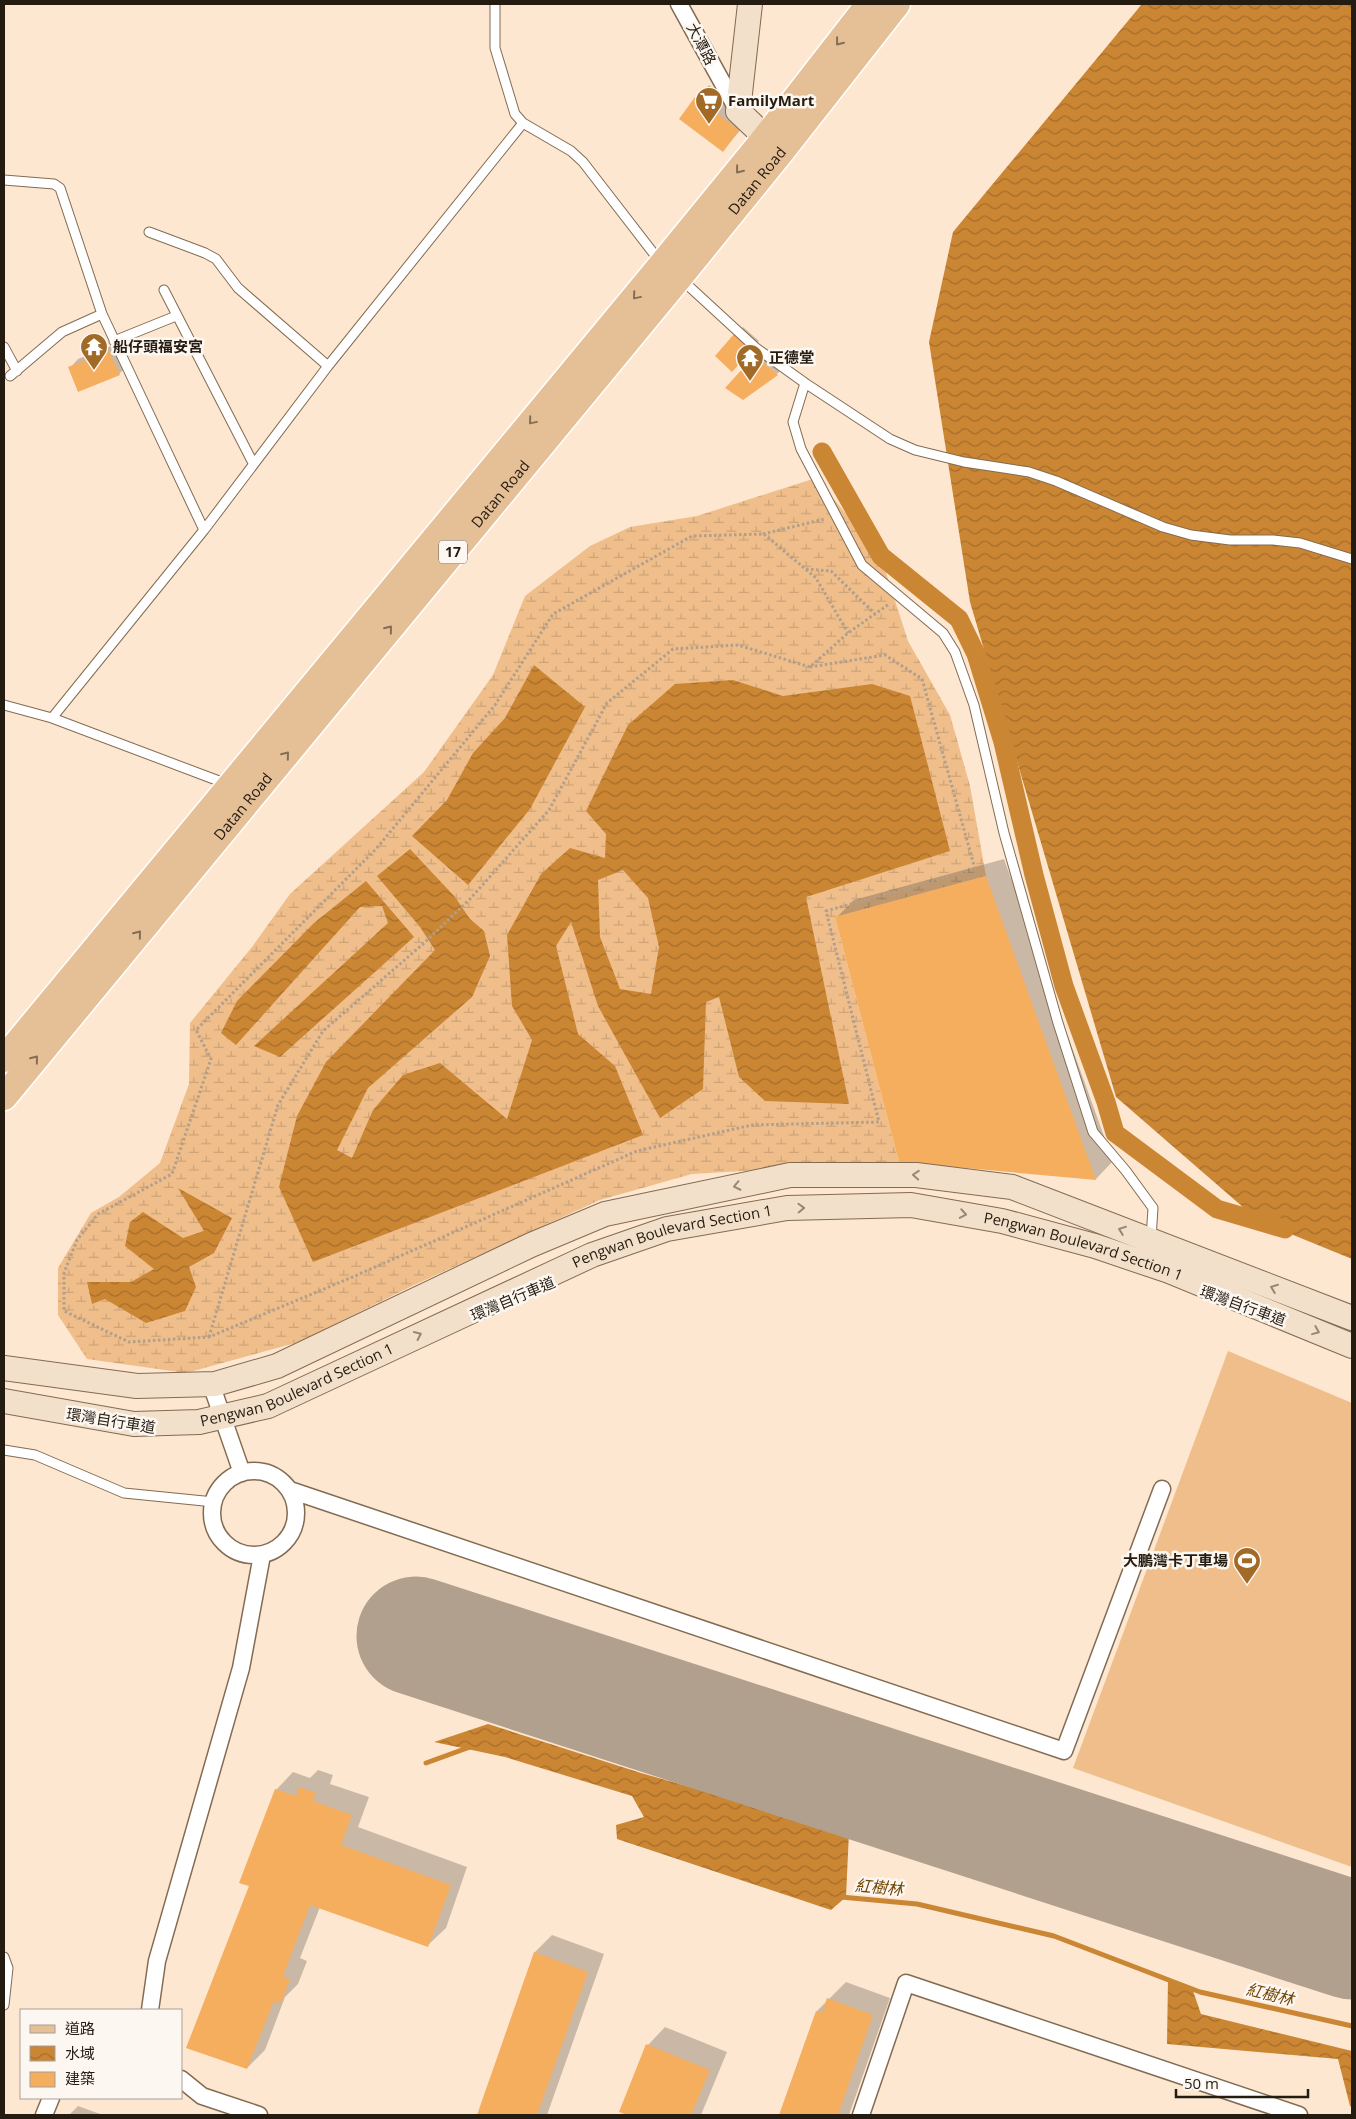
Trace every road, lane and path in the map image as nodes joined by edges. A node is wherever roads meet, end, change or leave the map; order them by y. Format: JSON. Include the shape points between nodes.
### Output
{"nodes":[{"id":1,"x":495,"y":4,"type":"edge"},
{"id":2,"x":679,"y":4,"type":"edge"},
{"id":3,"x":750,"y":4,"type":"edge"},
{"id":4,"x":869,"y":4,"type":"edge"},
{"id":5,"x":897,"y":4,"type":"edge"},
{"id":6,"x":738,"y":111,"type":"junction"},
{"id":7,"x":523,"y":123,"type":"junction"},
{"id":8,"x":773,"y":145,"type":"junction"},
{"id":9,"x":4,"y":180,"type":"edge"},
{"id":10,"x":149,"y":232,"type":"dead end"},
{"id":11,"x":670,"y":271,"type":"junction"},
{"id":12,"x":164,"y":290,"type":"dead end"},
{"id":13,"x":102,"y":314,"type":"junction"},
{"id":14,"x":176,"y":316,"type":"junction"},
{"id":15,"x":114,"y":341,"type":"junction"},
{"id":16,"x":4,"y":347,"type":"edge"},
{"id":17,"x":328,"y":366,"type":"junction"},
{"id":18,"x":805,"y":383,"type":"junction"},
{"id":19,"x":253,"y":463,"type":"junction"},
{"id":20,"x":836,"y":516,"type":"junction"},
{"id":21,"x":204,"y":530,"type":"junction"},
{"id":22,"x":762,"y":534,"type":"junction"},
{"id":23,"x":1352,"y":559,"type":"edge"},
{"id":24,"x":806,"y":569,"type":"junction"},
{"id":25,"x":900,"y":596,"type":"junction"},
{"id":26,"x":875,"y":614,"type":"junction"},
{"id":27,"x":848,"y":633,"type":"junction"},
{"id":28,"x":810,"y":667,"type":"junction"},
{"id":29,"x":4,"y":705,"type":"edge"},
{"id":30,"x":52,"y":718,"type":"junction"},
{"id":31,"x":230,"y":785,"type":"junction"},
{"id":32,"x":4,"y":1059,"type":"edge"},
{"id":33,"x":4,"y":1097,"type":"edge"},
{"id":34,"x":1147,"y":1252,"type":"junction"},
{"id":35,"x":1352,"y":1318,"type":"edge"},
{"id":36,"x":209,"y":1337,"type":"junction"},
{"id":37,"x":1352,"y":1346,"type":"edge"},
{"id":38,"x":4,"y":1368,"type":"edge"},
{"id":39,"x":211,"y":1384,"type":"junction"},
{"id":40,"x":4,"y":1401,"type":"edge"},
{"id":41,"x":221,"y":1417,"type":"junction"},
{"id":42,"x":4,"y":1450,"type":"edge"},
{"id":43,"x":242,"y":1473,"type":"junction"},
{"id":44,"x":1162,"y":1489,"type":"dead end"},
{"id":45,"x":290,"y":1490,"type":"junction"},
{"id":46,"x":214,"y":1502,"type":"junction"},
{"id":47,"x":262,"y":1555,"type":"junction"},
{"id":48,"x":4,"y":1957,"type":"edge"},
{"id":49,"x":4,"y":2005,"type":"edge"},
{"id":50,"x":150,"y":2009,"type":"edge"},
{"id":51,"x":182,"y":2080,"type":"edge"},
{"id":52,"x":51,"y":2099,"type":"edge"},
{"id":53,"x":44,"y":2115,"type":"edge"},
{"id":54,"x":259,"y":2115,"type":"edge"},
{"id":55,"x":861,"y":2115,"type":"edge"},
{"id":56,"x":1299,"y":2115,"type":"edge"}],
"edges":[{"from":1,"to":7,"type":"lane","via":[[495,48],[515,114]]},
{"from":2,"to":6,"type":"street","name":"大潭路"},
{"from":3,"to":6,"type":"street"},
{"from":4,"to":8,"type":"main road","name":"Datan Road","number":"17","one_way":true},
{"from":5,"to":8,"type":"main road","name":"Datan Road","number":"17"},
{"from":6,"to":8,"type":"street","name":"大潭路"},
{"from":7,"to":11,"type":"lane","via":[[583,162]]},
{"from":7,"to":17,"type":"lane"},
{"from":8,"to":11,"type":"main road","name":"Datan Road","number":"17"},
{"from":9,"to":13,"type":"lane","via":[[54,184],[60,188]]},
{"from":10,"to":17,"type":"lane","via":[[216,259],[238,288]]},
{"from":11,"to":18,"type":"lane","via":[[756,348]]},
{"from":11,"to":31,"type":"main road","name":"Datan Road","number":"17","one_way":true},
{"from":33,"to":11,"type":"main road","name":"Datan Road","number":"17","one_way":true},
{"from":12,"to":14,"type":"lane"},
{"from":13,"to":15,"type":"lane"},
{"from":13,"to":16,"type":"lane","via":[[62,332],[14,374]]},
{"from":14,"to":15,"type":"lane"},
{"from":14,"to":19,"type":"lane"},
{"from":15,"to":21,"type":"lane"},
{"from":17,"to":19,"type":"lane"},
{"from":18,"to":20,"type":"lane","via":[[793,422],[801,449]]},
{"from":18,"to":23,"type":"lane","via":[[890,439],[915,450],[1029,472],[1191,536],[1300,543]]},
{"from":19,"to":21,"type":"lane"},
{"from":20,"to":22,"type":"path"},
{"from":20,"to":25,"type":"lane","via":[[862,564]]},
{"from":21,"to":30,"type":"lane"},
{"from":22,"to":24,"type":"path"},
{"from":22,"to":36,"type":"path","via":[[692,536],[553,614],[495,706],[376,849],[196,1030],[211,1059],[172,1174],[98,1214],[78,1240],[64,1273],[64,1310],[129,1342]]},
{"from":24,"to":26,"type":"path","via":[[831,571]]},
{"from":24,"to":27,"type":"path","via":[[816,578]]},
{"from":25,"to":26,"type":"path"},
{"from":25,"to":34,"type":"lane","via":[[943,633],[956,652],[974,705],[1004,833],[1058,1023],[1093,1132],[1153,1208]]},
{"from":26,"to":27,"type":"path"},
{"from":27,"to":28,"type":"path"},
{"from":28,"to":36,"type":"path","via":[[738,645],[674,649],[608,703],[549,810],[470,899],[323,1031],[278,1106]]},
{"from":28,"to":36,"type":"path","via":[[885,655],[922,679],[975,869],[826,910],[879,1122],[752,1125],[637,1151]]},
{"from":29,"to":30,"type":"lane"},
{"from":30,"to":31,"type":"lane"},
{"from":31,"to":32,"type":"main road","name":"Datan Road","number":"17"},
{"from":35,"to":34,"type":"street","name":"Pengwan Boulevard Section 1","one_way":true},
{"from":34,"to":37,"type":"street","name":"Pengwan Boulevard Section 1","one_way":true,"via":[[1169,1271]]},
{"from":34,"to":39,"type":"street","name":"Pengwan Boulevard Section 1","one_way":true,"via":[[1012,1188],[916,1175],[790,1175],[605,1214],[531,1245],[277,1366]]},
{"from":41,"to":34,"type":"street","name":"Pengwan Boulevard Section 1","one_way":true,"via":[[268,1406],[592,1255],[667,1229],[787,1208],[911,1205],[1002,1221],[1094,1246]]},
{"from":38,"to":39,"type":"street","name":"Pengwan Boulevard Section 1","via":[[137,1386]]},
{"from":39,"to":41,"type":"street"},
{"from":40,"to":41,"type":"street","name":"Pengwan Boulevard Section 1","via":[[134,1424],[199,1422]]},
{"from":41,"to":43,"type":"street"},
{"from":42,"to":46,"type":"lane","via":[[35,1455],[124,1493]]},
{"from":43,"to":45,"type":"street","via":[[256,1471],[269,1474]]},
{"from":43,"to":46,"type":"street","via":[[229,1480]]},
{"from":44,"to":45,"type":"street","via":[[1064,1751]]},
{"from":45,"to":47,"type":"street","via":[[296,1516],[293,1530],[275,1550]]},
{"from":46,"to":47,"type":"street","via":[[216,1530],[224,1542],[235,1551]]},
{"from":47,"to":50,"type":"street","via":[[241,1668],[157,1961]]},
{"from":48,"to":49,"type":"lane","via":[[8,1968]]},
{"from":51,"to":54,"type":"street","via":[[202,2096]]},
{"from":52,"to":53,"type":"street"},
{"from":55,"to":56,"type":"street","via":[[906,1983]]}]}
